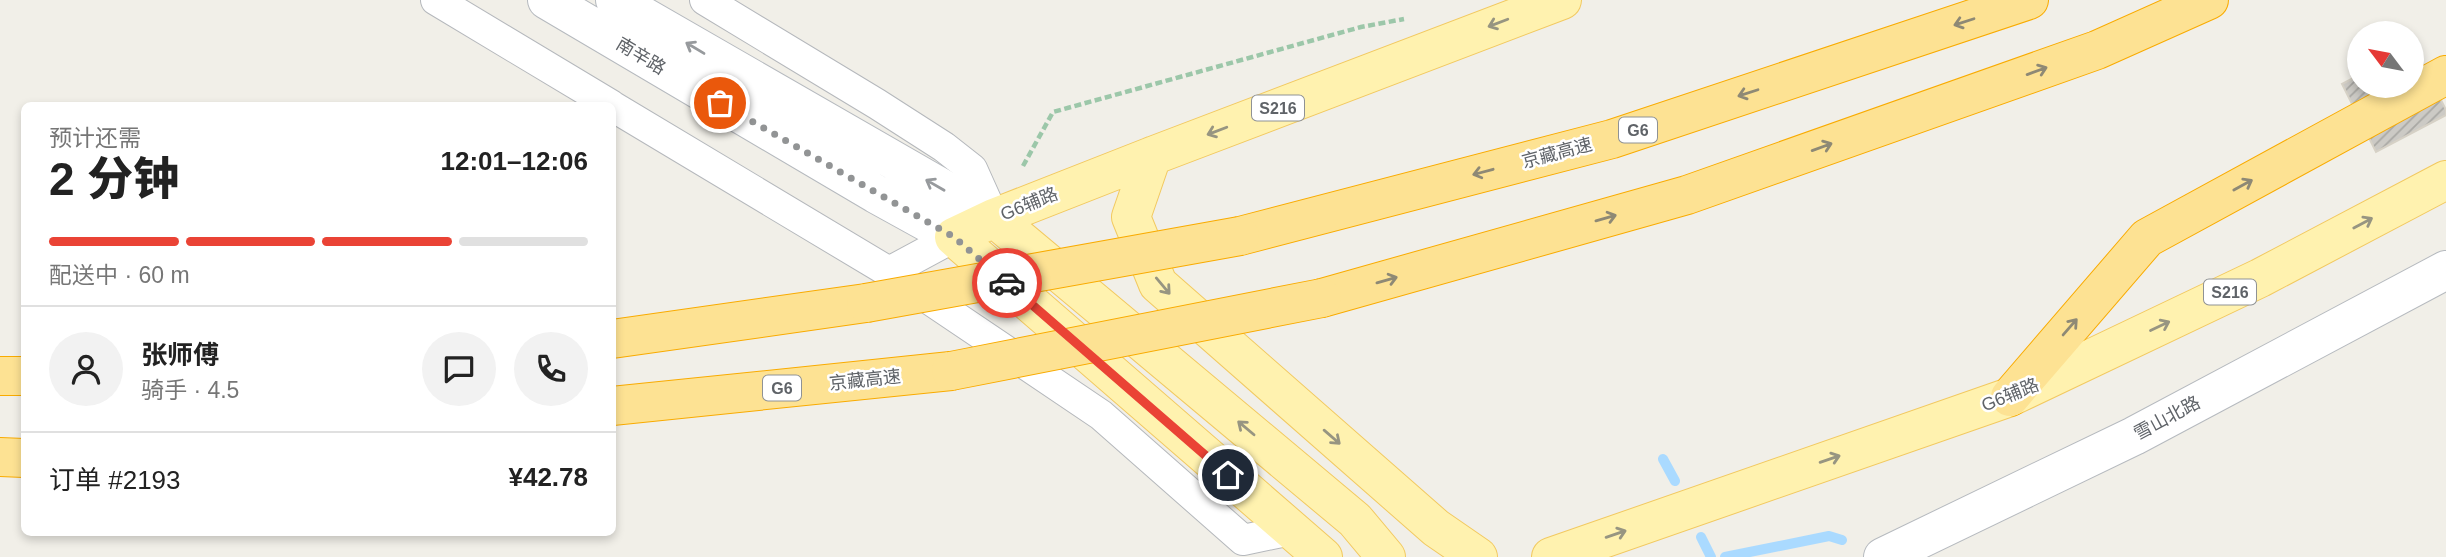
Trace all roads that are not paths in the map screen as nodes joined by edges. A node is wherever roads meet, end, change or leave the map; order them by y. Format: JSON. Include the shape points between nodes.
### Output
{"nodes":[{"id":1,"x":436,"y":0,"type":"edge"},
{"id":2,"x":547,"y":0,"type":"edge"},
{"id":3,"x":615,"y":0,"type":"edge"},
{"id":4,"x":705,"y":0,"type":"edge"},
{"id":5,"x":2029,"y":0,"type":"edge"},
{"id":6,"x":2209,"y":0,"type":"edge"},
{"id":7,"x":1546,"y":3,"type":"edge"},
{"id":8,"x":2446,"y":75,"type":"edge"},
{"id":9,"x":605,"y":102,"type":"edge"},
{"id":10,"x":616,"y":108,"type":"edge"},
{"id":11,"x":1152,"y":156,"type":"junction"},
{"id":12,"x":2446,"y":180,"type":"edge"},
{"id":13,"x":994,"y":218,"type":"junction"},
{"id":14,"x":954,"y":237,"type":"junction"},
{"id":15,"x":2446,"y":270,"type":"edge"},
{"id":16,"x":890,"y":272,"type":"junction"},
{"id":17,"x":616,"y":338,"type":"edge"},
{"id":18,"x":0,"y":376,"type":"edge"},
{"id":19,"x":21,"y":376,"type":"edge"},
{"id":20,"x":2010,"y":397,"type":"junction"},
{"id":21,"x":616,"y":406,"type":"edge"},
{"id":22,"x":0,"y":457,"type":"edge"},
{"id":23,"x":21,"y":457,"type":"edge"},
{"id":24,"x":1291,"y":530,"type":"junction"},
{"id":25,"x":1322,"y":557,"type":"edge"},
{"id":26,"x":1386,"y":557,"type":"edge"},
{"id":27,"x":1478,"y":557,"type":"edge"},
{"id":28,"x":1551,"y":557,"type":"edge"},
{"id":29,"x":1883,"y":557,"type":"edge"}],
"edges":[{"from":1,"to":9,"type":"street"},
{"from":2,"to":14,"type":"main road","name":"南辛路"},
{"from":13,"to":3,"type":"main road","name":"南辛路","one_way":true},
{"from":4,"to":13,"type":"street","via":[[944,147],[972,169]]},
{"from":5,"to":17,"type":"highway","name":"京藏高速","number":"G6","one_way":true,"bridge":true,"via":[[1612,139],[1240,236],[866,303]]},
{"from":21,"to":6,"type":"highway","name":"京藏高速","number":"G6","one_way":true,"bridge":true,"via":[[951,371],[1322,298],[1686,195],[2097,50]]},
{"from":7,"to":11,"type":"main road","name":"G6辅路","number":"S216","one_way":true},
{"from":20,"to":8,"type":"highway","one_way":true,"via":[[2147,238]]},
{"from":10,"to":16,"type":"street"},
{"from":11,"to":13,"type":"main road","name":"G6辅路","number":"S216"},
{"from":11,"to":27,"type":"main road","one_way":true,"via":[[1131,217],[1158,284],[1436,528]]},
{"from":20,"to":12,"type":"main road","name":"G6辅路","number":"S216","one_way":true,"via":[[2260,278]]},
{"from":13,"to":14,"type":"main road","name":"G6辅路","number":"S216"},
{"from":26,"to":13,"type":"main road","one_way":true,"via":[[1355,520]]},
{"from":14,"to":16,"type":"street"},
{"from":14,"to":24,"type":"main road"},
{"from":15,"to":29,"type":"main road","name":"雪山北路","via":[[2134,436]]},
{"from":16,"to":24,"type":"street","via":[[1101,415],[1243,540]]},
{"from":18,"to":19,"type":"highway"},
{"from":28,"to":20,"type":"main road","name":"G6辅路","number":"S216","one_way":true},
{"from":22,"to":23,"type":"highway"},
{"from":24,"to":25,"type":"main road"}]}
